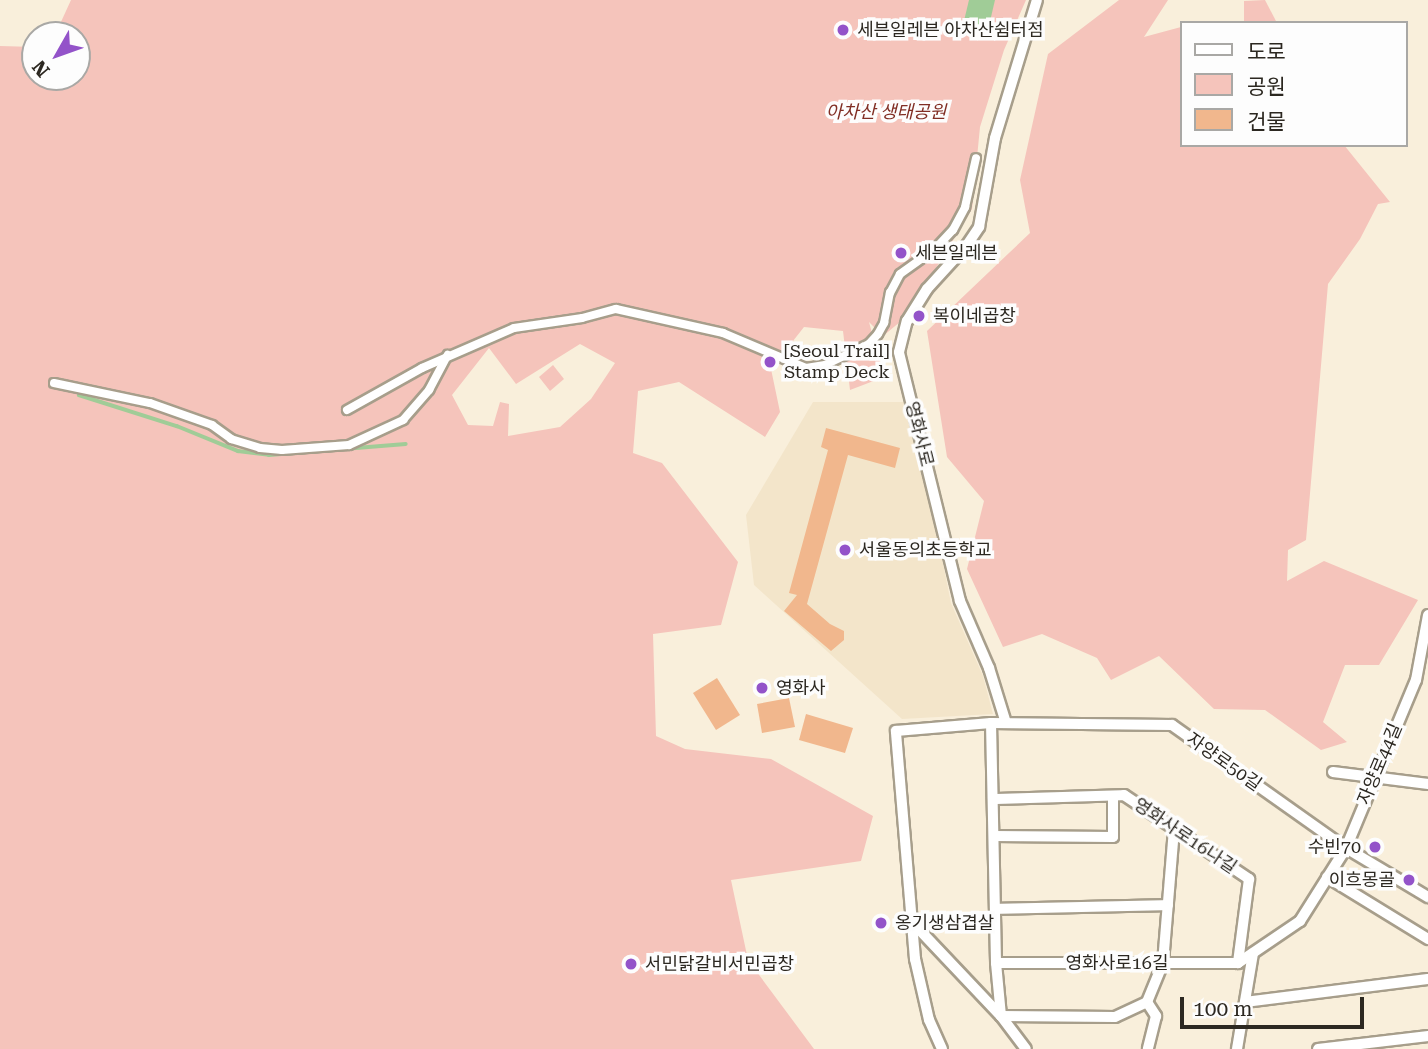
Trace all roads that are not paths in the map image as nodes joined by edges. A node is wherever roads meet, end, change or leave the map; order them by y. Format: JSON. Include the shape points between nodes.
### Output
{"nodes":[{"id":1,"x":1037,"y":0,"type":"edge"},
{"id":2,"x":976,"y":158,"type":"dead end"},
{"id":3,"x":448,"y":355,"type":"junction"},
{"id":4,"x":54,"y":383,"type":"dead end"},
{"id":5,"x":347,"y":410,"type":"dead end"},
{"id":6,"x":1428,"y":615,"type":"edge"},
{"id":7,"x":1416,"y":680,"type":"junction"},
{"id":8,"x":1428,"y":682,"type":"edge"},
{"id":9,"x":991,"y":723,"type":"junction"},
{"id":10,"x":1006,"y":723,"type":"junction"},
{"id":11,"x":1333,"y":772,"type":"dead end"},
{"id":12,"x":1375,"y":775,"type":"junction"},
{"id":13,"x":1428,"y":784,"type":"edge"},
{"id":14,"x":1113,"y":796,"type":"junction"},
{"id":15,"x":993,"y":799,"type":"junction"},
{"id":16,"x":1174,"y":829,"type":"junction"},
{"id":17,"x":994,"y":836,"type":"junction"},
{"id":18,"x":1346,"y":848,"type":"junction"},
{"id":19,"x":1327,"y":877,"type":"junction"},
{"id":20,"x":1428,"y":897,"type":"edge"},
{"id":21,"x":1168,"y":905,"type":"junction"},
{"id":22,"x":995,"y":909,"type":"junction"},
{"id":23,"x":912,"y":922,"type":"junction"},
{"id":24,"x":1428,"y":939,"type":"edge"},
{"id":25,"x":1253,"y":953,"type":"junction"},
{"id":26,"x":996,"y":963,"type":"junction"},
{"id":27,"x":1163,"y":963,"type":"junction"},
{"id":28,"x":1238,"y":963,"type":"junction"},
{"id":29,"x":1428,"y":979,"type":"edge"},
{"id":30,"x":1147,"y":1002,"type":"junction"},
{"id":31,"x":1245,"y":1002,"type":"junction"},
{"id":32,"x":1001,"y":1016,"type":"junction"},
{"id":33,"x":1428,"y":1036,"type":"edge"},
{"id":34,"x":942,"y":1049,"type":"edge"},
{"id":35,"x":1026,"y":1049,"type":"edge"},
{"id":36,"x":1148,"y":1049,"type":"edge"},
{"id":37,"x":1237,"y":1049,"type":"edge"},
{"id":38,"x":1318,"y":1049,"type":"edge"}],
"edges":[{"from":1,"to":10,"type":"street","name":"영화사로","via":[[995,138],[979,227],[927,289],[907,321],[898,352],[960,601]]},
{"from":2,"to":3,"type":"street","via":[[965,207],[953,230],[900,274],[878,334],[869,344],[825,365],[806,368],[723,333],[616,309],[514,328]]},
{"from":3,"to":4,"type":"street","via":[[429,390],[403,420],[349,445],[282,450],[231,439],[212,425],[150,403]]},
{"from":3,"to":5,"type":"street"},
{"from":6,"to":7,"type":"street","name":"자양로44길"},
{"from":7,"to":8,"type":"street"},
{"from":7,"to":12,"type":"street","name":"자양로44길"},
{"from":9,"to":10,"type":"street","name":"자양로50길"},
{"from":9,"to":15,"type":"street"},
{"from":9,"to":23,"type":"street","via":[[896,732]]},
{"from":10,"to":18,"type":"street","name":"자양로50길","via":[[1172,725]]},
{"from":11,"to":12,"type":"street"},
{"from":12,"to":13,"type":"street"},
{"from":12,"to":18,"type":"street","name":"자양로44길"},
{"from":14,"to":15,"type":"street","name":"영화사로16나길"},
{"from":14,"to":16,"type":"street","name":"영화사로16나길","via":[[1124,795]]},
{"from":14,"to":17,"type":"street","via":[[1113,837]]},
{"from":15,"to":17,"type":"street"},
{"from":16,"to":21,"type":"street"},
{"from":16,"to":28,"type":"street","name":"영화사로16나길","via":[[1249,878]]},
{"from":17,"to":22,"type":"street"},
{"from":18,"to":19,"type":"street","name":"자양로44길"},
{"from":18,"to":20,"type":"street","name":"자양로50길"},
{"from":19,"to":24,"type":"street"},
{"from":19,"to":25,"type":"street","name":"자양로44길","via":[[1300,921]]},
{"from":21,"to":22,"type":"street"},
{"from":21,"to":27,"type":"street"},
{"from":22,"to":26,"type":"street"},
{"from":23,"to":32,"type":"street"},
{"from":23,"to":34,"type":"street","via":[[929,1020]]},
{"from":25,"to":28,"type":"street","name":"자양로44길"},
{"from":25,"to":31,"type":"street"},
{"from":26,"to":27,"type":"street","name":"영화사로16길"},
{"from":26,"to":32,"type":"street"},
{"from":27,"to":28,"type":"street","name":"영화사로16길"},
{"from":27,"to":30,"type":"street"},
{"from":29,"to":31,"type":"street"},
{"from":30,"to":32,"type":"street","via":[[1115,1017]]},
{"from":30,"to":36,"type":"street","via":[[1156,1016]]},
{"from":31,"to":37,"type":"street"},
{"from":32,"to":35,"type":"street"},
{"from":33,"to":38,"type":"street"}]}
